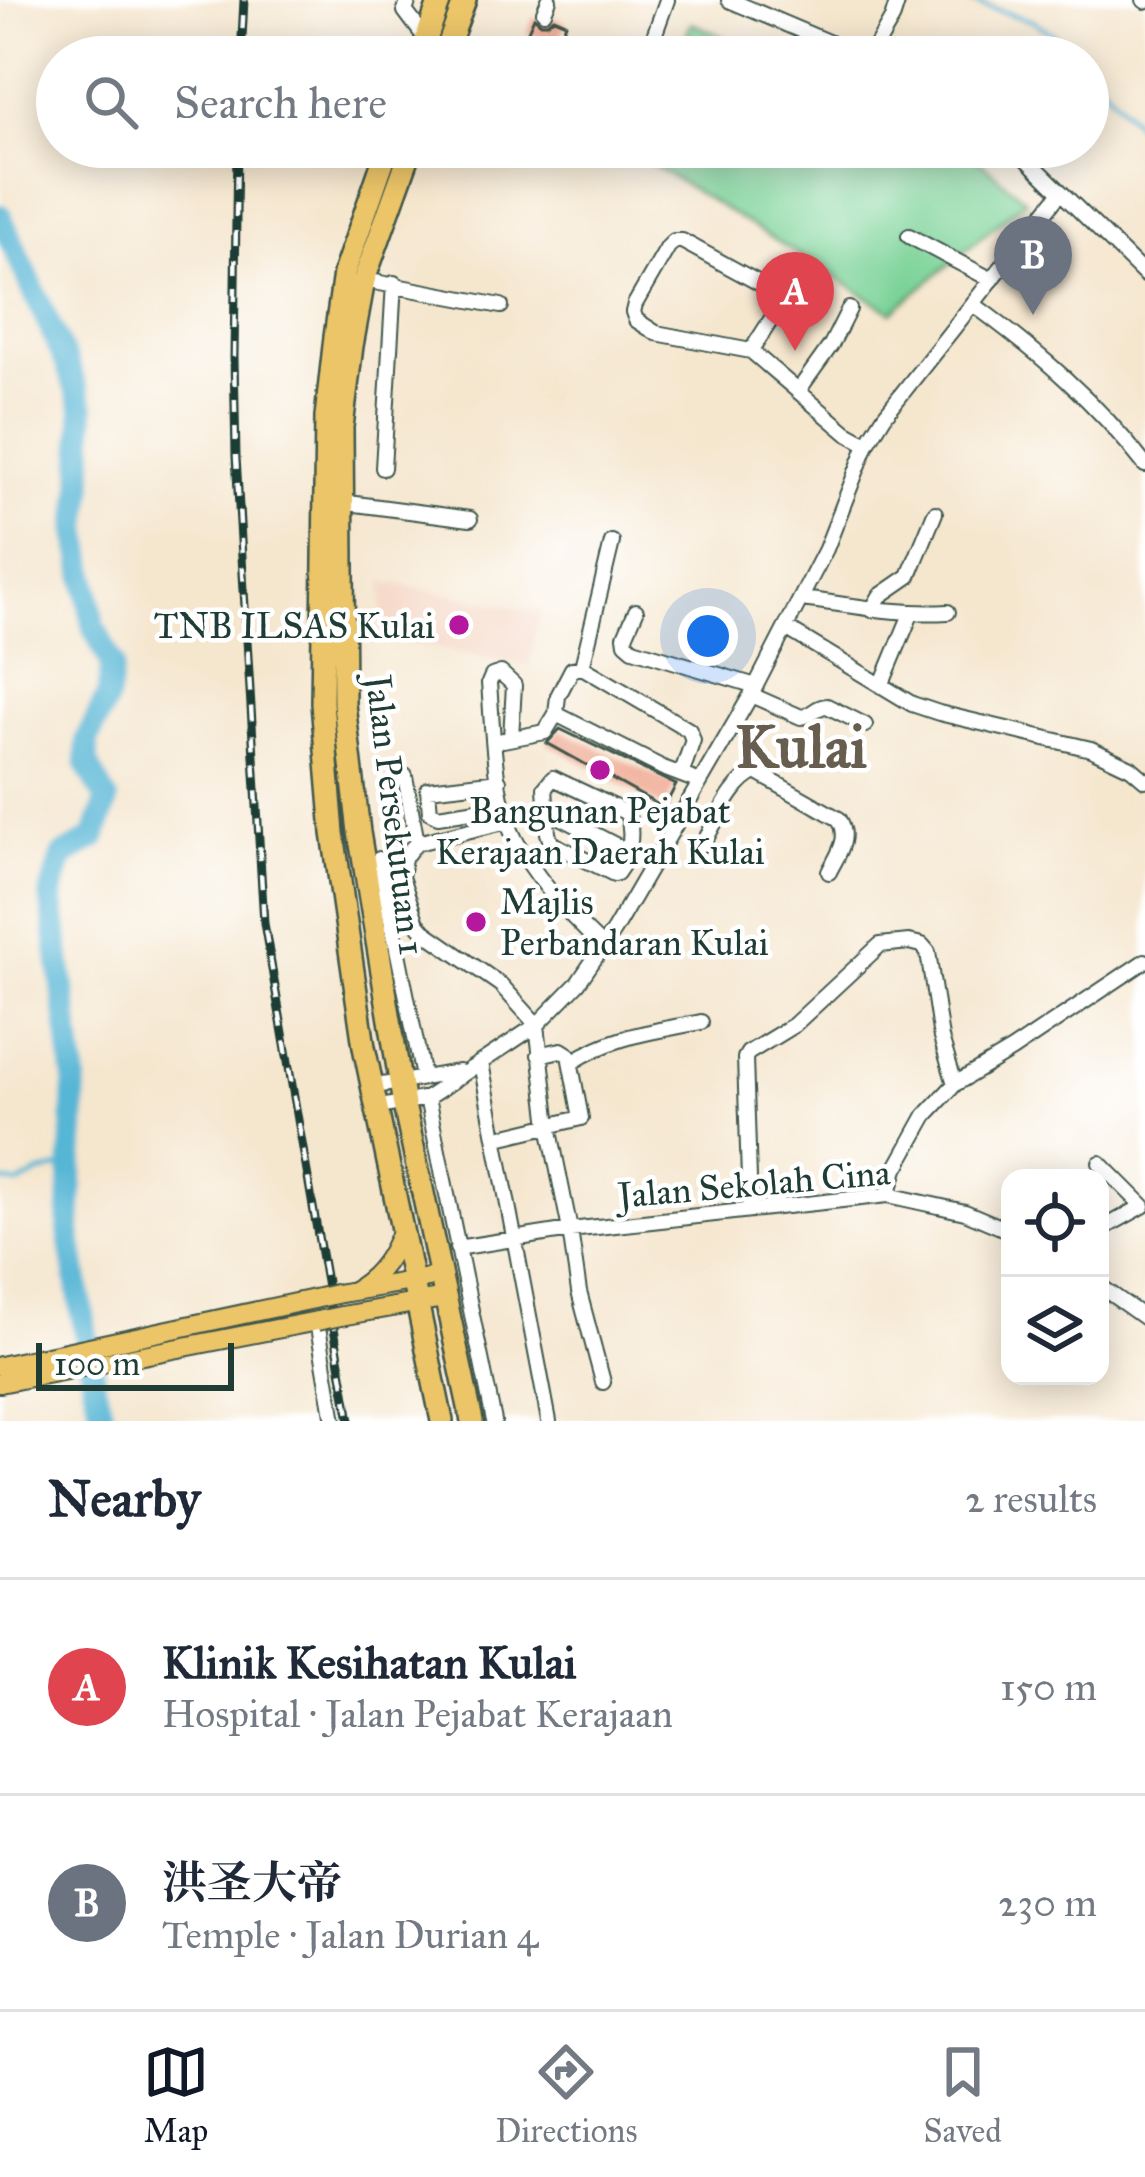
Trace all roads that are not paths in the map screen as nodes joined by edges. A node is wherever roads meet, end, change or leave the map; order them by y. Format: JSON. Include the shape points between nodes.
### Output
{"nodes":[{"id":1,"x":409,"y":0,"type":"edge"},
{"id":2,"x":440,"y":0,"type":"edge"},
{"id":3,"x":465,"y":0,"type":"edge"},
{"id":4,"x":667,"y":0,"type":"edge"},
{"id":5,"x":729,"y":0,"type":"edge"},
{"id":6,"x":898,"y":0,"type":"edge"},
{"id":7,"x":417,"y":36,"type":"edge"},
{"id":8,"x":427,"y":36,"type":"edge"},
{"id":9,"x":452,"y":36,"type":"edge"},
{"id":10,"x":654,"y":36,"type":"dead end"},
{"id":11,"x":816,"y":36,"type":"edge"},
{"id":12,"x":880,"y":36,"type":"edge"},
{"id":13,"x":381,"y":168,"type":"edge"},
{"id":14,"x":404,"y":168,"type":"edge"},
{"id":15,"x":1036,"y":168,"type":"edge"},
{"id":16,"x":1061,"y":192,"type":"junction"},
{"id":17,"x":909,"y":236,"type":"dead end"},
{"id":18,"x":1145,"y":275,"type":"edge"},
{"id":19,"x":364,"y":280,"type":"junction"},
{"id":20,"x":992,"y":280,"type":"junction"},
{"id":21,"x":394,"y":284,"type":"junction"},
{"id":22,"x":974,"y":304,"type":"junction"},
{"id":23,"x":501,"y":306,"type":"dead end"},
{"id":24,"x":850,"y":309,"type":"dead end"},
{"id":25,"x":751,"y":352,"type":"junction"},
{"id":26,"x":798,"y":391,"type":"junction"},
{"id":27,"x":867,"y":444,"type":"junction"},
{"id":28,"x":1145,"y":465,"type":"edge"},
{"id":29,"x":383,"y":468,"type":"dead end"},
{"id":30,"x":341,"y":502,"type":"junction"},
{"id":31,"x":934,"y":513,"type":"dead end"},
{"id":32,"x":470,"y":519,"type":"dead end"},
{"id":33,"x":612,"y":542,"type":"dead end"},
{"id":34,"x":802,"y":598,"type":"junction"},
{"id":35,"x":872,"y":610,"type":"junction"},
{"id":36,"x":636,"y":611,"type":"dead end"},
{"id":37,"x":948,"y":612,"type":"dead end"},
{"id":38,"x":911,"y":614,"type":"junction"},
{"id":39,"x":786,"y":628,"type":"junction"},
{"id":40,"x":582,"y":667,"type":"junction"},
{"id":41,"x":881,"y":686,"type":"junction"},
{"id":42,"x":753,"y":691,"type":"junction"},
{"id":43,"x":556,"y":714,"type":"junction"},
{"id":44,"x":865,"y":725,"type":"dead end"},
{"id":45,"x":512,"y":738,"type":"junction"},
{"id":46,"x":494,"y":742,"type":"junction"},
{"id":47,"x":681,"y":775,"type":"junction"},
{"id":48,"x":405,"y":776,"type":"dead end"},
{"id":49,"x":1145,"y":780,"type":"edge"},
{"id":50,"x":499,"y":781,"type":"junction"},
{"id":51,"x":700,"y":782,"type":"junction"},
{"id":52,"x":545,"y":809,"type":"junction"},
{"id":53,"x":505,"y":814,"type":"junction"},
{"id":54,"x":417,"y":842,"type":"junction"},
{"id":55,"x":703,"y":844,"type":"dead end"},
{"id":56,"x":629,"y":852,"type":"junction"},
{"id":57,"x":380,"y":859,"type":"dead end"},
{"id":58,"x":652,"y":864,"type":"junction"},
{"id":59,"x":829,"y":872,"type":"dead end"},
{"id":60,"x":417,"y":923,"type":"junction"},
{"id":61,"x":393,"y":929,"type":"junction"},
{"id":62,"x":603,"y":947,"type":"junction"},
{"id":63,"x":1144,"y":964,"type":"edge"},
{"id":64,"x":701,"y":1022,"type":"dead end"},
{"id":65,"x":537,"y":1025,"type":"junction"},
{"id":66,"x":539,"y":1054,"type":"junction"},
{"id":67,"x":572,"y":1062,"type":"junction"},
{"id":68,"x":482,"y":1063,"type":"junction"},
{"id":69,"x":464,"y":1072,"type":"junction"},
{"id":70,"x":955,"y":1084,"type":"junction"},
{"id":71,"x":409,"y":1088,"type":"junction"},
{"id":72,"x":374,"y":1097,"type":"junction"},
{"id":73,"x":427,"y":1098,"type":"junction"},
{"id":74,"x":549,"y":1126,"type":"junction"},
{"id":75,"x":498,"y":1138,"type":"junction"},
{"id":76,"x":1100,"y":1163,"type":"dead end"},
{"id":77,"x":888,"y":1195,"type":"junction"},
{"id":78,"x":1144,"y":1205,"type":"edge"},
{"id":79,"x":750,"y":1209,"type":"junction"},
{"id":80,"x":1109,"y":1225,"type":"edge"},
{"id":81,"x":1001,"y":1227,"type":"edge"},
{"id":82,"x":570,"y":1230,"type":"junction"},
{"id":83,"x":401,"y":1232,"type":"junction"},
{"id":84,"x":514,"y":1237,"type":"junction"},
{"id":85,"x":458,"y":1248,"type":"junction"},
{"id":86,"x":442,"y":1287,"type":"junction"},
{"id":87,"x":1109,"y":1292,"type":"edge"},
{"id":88,"x":344,"y":1293,"type":"junction"},
{"id":89,"x":414,"y":1293,"type":"junction"},
{"id":90,"x":377,"y":1310,"type":"junction"},
{"id":91,"x":1145,"y":1318,"type":"edge"},
{"id":92,"x":317,"y":1321,"type":"junction"},
{"id":93,"x":424,"y":1343,"type":"junction"},
{"id":94,"x":135,"y":1347,"type":"junction"},
{"id":95,"x":0,"y":1366,"type":"edge"},
{"id":96,"x":32,"y":1367,"type":"junction"},
{"id":97,"x":603,"y":1382,"type":"dead end"},
{"id":98,"x":0,"y":1383,"type":"edge"},
{"id":99,"x":334,"y":1421,"type":"edge"},
{"id":100,"x":442,"y":1421,"type":"edge"},
{"id":101,"x":472,"y":1421,"type":"edge"},
{"id":102,"x":494,"y":1421,"type":"edge"},
{"id":103,"x":550,"y":1421,"type":"edge"}],
"edges":[{"from":1,"to":7,"type":"street","via":[[404,11]]},
{"from":2,"to":8,"type":"highway"},
{"from":3,"to":9,"type":"highway"},
{"from":4,"to":10,"type":"street"},
{"from":5,"to":11,"type":"street"},
{"from":6,"to":12,"type":"street"},
{"from":13,"to":72,"type":"highway","name":"Jalan Persekutuan 1","via":[[344,273],[326,417],[322,703],[333,833]]},
{"from":14,"to":19,"type":"highway","name":"Jalan Persekutuan 1"},
{"from":15,"to":16,"type":"street"},
{"from":16,"to":18,"type":"street"},
{"from":16,"to":20,"type":"street"},
{"from":17,"to":20,"type":"street"},
{"from":19,"to":21,"type":"street"},
{"from":19,"to":30,"type":"highway","name":"Jalan Persekutuan 1","via":[[342,427]]},
{"from":20,"to":22,"type":"street"},
{"from":21,"to":23,"type":"street"},
{"from":21,"to":29,"type":"street"},
{"from":22,"to":27,"type":"street"},
{"from":22,"to":28,"type":"street","via":[[1066,376]]},
{"from":24,"to":26,"type":"street"},
{"from":25,"to":25,"type":"street","via":[[783,296],[674,241],[635,304],[636,320],[656,333]]},
{"from":25,"to":26,"type":"street"},
{"from":26,"to":27,"type":"street"},
{"from":27,"to":34,"type":"street"},
{"from":30,"to":32,"type":"street"},
{"from":30,"to":71,"type":"highway","name":"Jalan Persekutuan 1","via":[[344,704],[358,832]]},
{"from":31,"to":35,"type":"street","via":[[909,576]]},
{"from":33,"to":40,"type":"street"},
{"from":34,"to":35,"type":"street"},
{"from":34,"to":39,"type":"street"},
{"from":35,"to":38,"type":"street"},
{"from":36,"to":42,"type":"street","via":[[625,636],[633,650]]},
{"from":37,"to":38,"type":"street"},
{"from":38,"to":41,"type":"street"},
{"from":39,"to":41,"type":"street"},
{"from":39,"to":42,"type":"street"},
{"from":40,"to":43,"type":"street","via":[[572,669]]},
{"from":40,"to":47,"type":"street","via":[[689,730]]},
{"from":41,"to":49,"type":"street","via":[[940,713],[1090,749]]},
{"from":42,"to":44,"type":"street","via":[[801,717],[827,706]]},
{"from":42,"to":51,"type":"street"},
{"from":43,"to":45,"type":"street","via":[[545,732]]},
{"from":43,"to":47,"type":"street"},
{"from":45,"to":46,"type":"street"},
{"from":45,"to":46,"type":"street","via":[[514,686],[501,673],[489,683]]},
{"from":46,"to":50,"type":"street"},
{"from":47,"to":51,"type":"street"},
{"from":48,"to":54,"type":"street"},
{"from":50,"to":53,"type":"street"},
{"from":50,"to":53,"type":"street","via":[[428,789],[428,807],[439,816]]},
{"from":51,"to":58,"type":"street"},
{"from":52,"to":56,"type":"street"},
{"from":52,"to":56,"type":"street","via":[[555,845],[614,874]]},
{"from":52,"to":56,"type":"street","via":[[553,778],[622,809],[630,819]]},
{"from":53,"to":54,"type":"street"},
{"from":53,"to":62,"type":"street","via":[[545,884]]},
{"from":54,"to":60,"type":"street","via":[[401,877]]},
{"from":55,"to":59,"type":"street","via":[[738,785],[756,772],[839,819],[845,839]]},
{"from":56,"to":58,"type":"street"},
{"from":57,"to":61,"type":"street"},
{"from":58,"to":62,"type":"street"},
{"from":60,"to":61,"type":"street"},
{"from":60,"to":65,"type":"street","via":[[501,986]]},
{"from":61,"to":71,"type":"street"},
{"from":62,"to":65,"type":"street"},
{"from":63,"to":70,"type":"street"},
{"from":64,"to":67,"type":"street","via":[[623,1037]]},
{"from":65,"to":66,"type":"street"},
{"from":65,"to":68,"type":"street"},
{"from":66,"to":67,"type":"street","via":[[561,1050]]},
{"from":66,"to":74,"type":"street"},
{"from":67,"to":74,"type":"street","via":[[581,1118]]},
{"from":68,"to":69,"type":"street"},
{"from":68,"to":75,"type":"street"},
{"from":69,"to":71,"type":"street"},
{"from":69,"to":73,"type":"street"},
{"from":70,"to":77,"type":"street","via":[[917,1129]]},
{"from":70,"to":79,"type":"street","via":[[928,952],[910,943],[880,945],[745,1058]]},
{"from":71,"to":72,"type":"street"},
{"from":71,"to":72,"type":"street"},
{"from":71,"to":73,"type":"street"},
{"from":71,"to":86,"type":"highway","name":"Jalan Persekutuan 1"},
{"from":72,"to":83,"type":"highway","name":"Jalan Persekutuan 1"},
{"from":73,"to":85,"type":"street"},
{"from":74,"to":75,"type":"street"},
{"from":74,"to":82,"type":"street"},
{"from":75,"to":84,"type":"street"},
{"from":76,"to":78,"type":"street"},
{"from":77,"to":79,"type":"street","name":"Jalan Sekolah Cina"},
{"from":77,"to":81,"type":"street","name":"Jalan Sekolah Cina"},
{"from":78,"to":80,"type":"street"},
{"from":79,"to":82,"type":"street","name":"Jalan Sekolah Cina"},
{"from":82,"to":84,"type":"street","name":"Jalan Sekolah Cina"},
{"from":82,"to":97,"type":"street"},
{"from":83,"to":88,"type":"main road","via":[[379,1271]]},
{"from":83,"to":89,"type":"highway","name":"Jalan Persekutuan 1"},
{"from":84,"to":85,"type":"street","name":"Jalan Sekolah Cina"},
{"from":84,"to":103,"type":"street"},
{"from":85,"to":102,"type":"street"},
{"from":86,"to":89,"type":"main road"},
{"from":86,"to":101,"type":"highway","name":"Jalan Persekutuan 1"},
{"from":87,"to":91,"type":"street"},
{"from":88,"to":89,"type":"main road"},
{"from":88,"to":94,"type":"main road","bridge":true},
{"from":89,"to":90,"type":"main road"},
{"from":89,"to":93,"type":"highway","name":"Jalan Persekutuan 1"},
{"from":90,"to":92,"type":"main road","bridge":true},
{"from":90,"to":93,"type":"main road","via":[[410,1325]]},
{"from":92,"to":94,"type":"main road"},
{"from":92,"to":99,"type":"street"},
{"from":93,"to":100,"type":"highway","name":"Jalan Persekutuan 1"},
{"from":94,"to":96,"type":"main road"},
{"from":95,"to":96,"type":"main road"},
{"from":96,"to":98,"type":"main road"}]}
